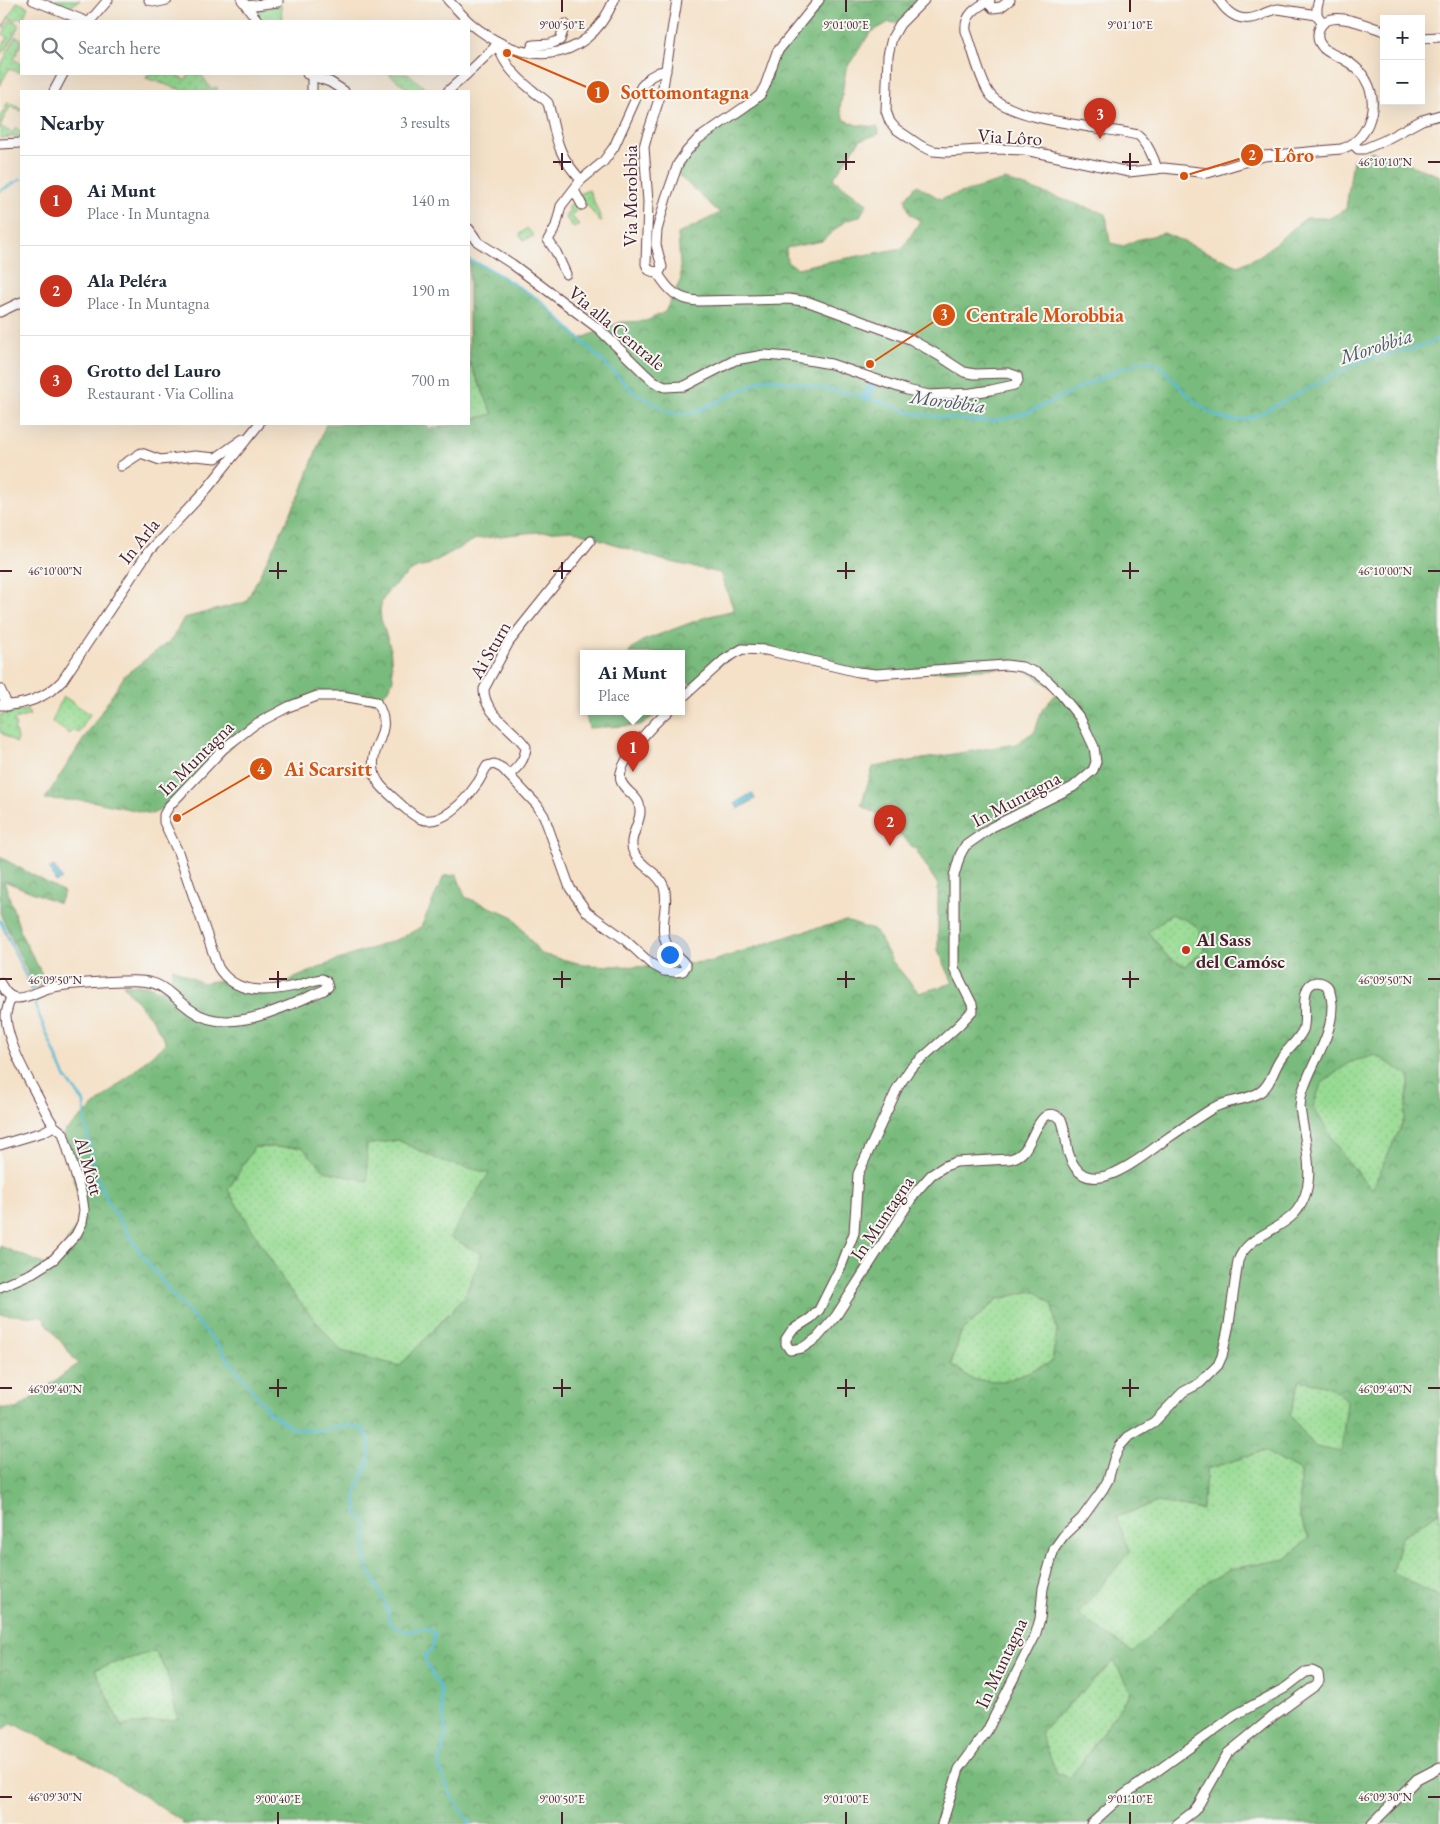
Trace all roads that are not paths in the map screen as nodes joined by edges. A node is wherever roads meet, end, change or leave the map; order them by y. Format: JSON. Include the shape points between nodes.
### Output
{"nodes":[{"id":1,"x":33,"y":0,"type":"edge"},
{"id":2,"x":108,"y":0,"type":"edge"},
{"id":3,"x":150,"y":0,"type":"edge"},
{"id":4,"x":168,"y":0,"type":"edge"},
{"id":5,"x":448,"y":0,"type":"edge"},
{"id":6,"x":614,"y":0,"type":"edge"},
{"id":7,"x":677,"y":0,"type":"edge"},
{"id":8,"x":819,"y":0,"type":"edge"},
{"id":9,"x":924,"y":0,"type":"edge"},
{"id":10,"x":1010,"y":0,"type":"edge"},
{"id":11,"x":1219,"y":0,"type":"edge"},
{"id":12,"x":1319,"y":0,"type":"edge"},
{"id":13,"x":278,"y":1,"type":"edge"},
{"id":14,"x":989,"y":1,"type":"edge"},
{"id":15,"x":245,"y":3,"type":"edge"},
{"id":16,"x":1317,"y":15,"type":"junction"},
{"id":17,"x":83,"y":20,"type":"edge"},
{"id":18,"x":91,"y":20,"type":"edge"},
{"id":19,"x":257,"y":20,"type":"edge"},
{"id":20,"x":466,"y":20,"type":"edge"},
{"id":21,"x":470,"y":23,"type":"edge"},
{"id":22,"x":1323,"y":23,"type":"junction"},
{"id":23,"x":565,"y":24,"type":"dead end"},
{"id":24,"x":1380,"y":30,"type":"edge"},
{"id":25,"x":1440,"y":36,"type":"edge"},
{"id":26,"x":1425,"y":38,"type":"edge"},
{"id":27,"x":498,"y":42,"type":"junction"},
{"id":28,"x":529,"y":53,"type":"junction"},
{"id":29,"x":470,"y":71,"type":"edge"},
{"id":30,"x":666,"y":71,"type":"junction"},
{"id":31,"x":62,"y":75,"type":"edge"},
{"id":32,"x":310,"y":75,"type":"edge"},
{"id":33,"x":466,"y":75,"type":"edge"},
{"id":34,"x":55,"y":90,"type":"edge"},
{"id":35,"x":312,"y":90,"type":"edge"},
{"id":36,"x":342,"y":90,"type":"edge"},
{"id":37,"x":449,"y":90,"type":"edge"},
{"id":38,"x":1440,"y":115,"type":"edge"},
{"id":39,"x":20,"y":143,"type":"edge"},
{"id":40,"x":0,"y":144,"type":"edge"},
{"id":41,"x":1353,"y":144,"type":"junction"},
{"id":42,"x":1157,"y":169,"type":"junction"},
{"id":43,"x":582,"y":180,"type":"junction"},
{"id":44,"x":574,"y":190,"type":"junction"},
{"id":45,"x":582,"y":205,"type":"dead end"},
{"id":46,"x":470,"y":230,"type":"edge"},
{"id":47,"x":656,"y":272,"type":"junction"},
{"id":48,"x":566,"y":274,"type":"dead end"},
{"id":49,"x":20,"y":302,"type":"edge"},
{"id":50,"x":0,"y":312,"type":"edge"},
{"id":51,"x":258,"y":425,"type":"edge"},
{"id":52,"x":248,"y":437,"type":"junction"},
{"id":53,"x":121,"y":466,"type":"dead end"},
{"id":54,"x":590,"y":541,"type":"dead end"},
{"id":55,"x":0,"y":689,"type":"edge"},
{"id":56,"x":685,"y":695,"type":"edge"},
{"id":57,"x":4,"y":706,"type":"edge"},
{"id":58,"x":664,"y":715,"type":"edge"},
{"id":59,"x":509,"y":775,"type":"junction"},
{"id":60,"x":0,"y":983,"type":"edge"},
{"id":61,"x":11,"y":997,"type":"junction"},
{"id":62,"x":54,"y":1126,"type":"junction"},
{"id":63,"x":0,"y":1144,"type":"edge"},
{"id":64,"x":0,"y":1286,"type":"edge"},
{"id":65,"x":1440,"y":1767,"type":"edge"},
{"id":66,"x":942,"y":1824,"type":"edge"},
{"id":67,"x":1091,"y":1824,"type":"edge"},
{"id":68,"x":1177,"y":1824,"type":"edge"},
{"id":69,"x":1372,"y":1824,"type":"edge"}],
"edges":[{"from":1,"to":17,"type":"street"},
{"from":2,"to":18,"type":"street"},
{"from":3,"to":4,"type":"street"},
{"from":5,"to":20,"type":"street"},
{"from":6,"to":28,"type":"street","via":[[598,28],[582,42],[555,52]]},
{"from":7,"to":30,"type":"street","name":"Via Morobbia"},
{"from":8,"to":47,"type":"street","via":[[777,52],[760,95],[698,139],[678,164],[658,223],[656,241],[662,267]]},
{"from":9,"to":42,"type":"street","name":"Via Lôro","via":[[897,28],[890,44],[886,111],[896,129],[921,146],[939,152],[1025,150],[1123,171]]},
{"from":10,"to":14,"type":"street","via":[[998,8],[992,7]]},
{"from":11,"to":16,"type":"street","via":[[1227,10],[1243,19],[1273,10]]},
{"from":12,"to":16,"type":"street"},
{"from":13,"to":15,"type":"street"},
{"from":14,"to":42,"type":"street","via":[[970,15],[966,31],[993,98],[1014,111],[1138,136]]},
{"from":15,"to":19,"type":"street"},
{"from":16,"to":22,"type":"street"},
{"from":21,"to":27,"type":"street"},
{"from":22,"to":24,"type":"street","via":[[1337,18]]},
{"from":22,"to":41,"type":"street","via":[[1318,35],[1322,46],[1357,68],[1371,88],[1373,101],[1369,120]]},
{"from":23,"to":28,"type":"street","via":[[560,40],[533,45]]},
{"from":25,"to":26,"type":"street"},
{"from":27,"to":28,"type":"street"},
{"from":27,"to":29,"type":"street"},
{"from":27,"to":43,"type":"street","via":[[501,55],[516,76],[548,103],[557,145],[571,169]]},
{"from":30,"to":43,"type":"street","via":[[650,77],[641,87],[614,147],[603,162]]},
{"from":30,"to":47,"type":"street","name":"Via Morobbia","via":[[644,147],[648,192],[646,264],[648,270]]},
{"from":31,"to":34,"type":"street"},
{"from":32,"to":35,"type":"street"},
{"from":32,"to":36,"type":"street"},
{"from":33,"to":37,"type":"street"},
{"from":38,"to":41,"type":"street","name":"Via Lôro","via":[[1422,120],[1364,150]]},
{"from":39,"to":40,"type":"street"},
{"from":41,"to":42,"type":"street","name":"Via Lôro","via":[[1341,149],[1264,156],[1212,173]]},
{"from":43,"to":44,"type":"street"},
{"from":44,"to":45,"type":"street"},
{"from":44,"to":48,"type":"street","via":[[561,206],[556,226],[548,238]]},
{"from":46,"to":47,"type":"street","name":"Via alla Centrale","via":[[478,242],[599,329],[654,382],[665,387],[685,386],[735,360],[764,355],[831,364],[929,395],[991,390],[1014,385],[1018,381],[1012,373],[964,372],[910,339],[809,302],[789,299],[690,300],[672,293]]},
{"from":49,"to":50,"type":"street"},
{"from":51,"to":52,"type":"street","name":"In Arla"},
{"from":52,"to":53,"type":"street","via":[[216,458],[195,456],[160,460],[141,453]]},
{"from":52,"to":57,"type":"street","name":"In Arla","via":[[206,490],[148,552],[62,681],[53,690],[29,702]]},
{"from":54,"to":59,"type":"street","name":"Ai Sturn","via":[[509,642],[484,690],[489,707],[526,747],[523,761]]},
{"from":55,"to":57,"type":"street"},
{"from":56,"to":66,"type":"street","name":"In Muntagna","via":[[724,660],[742,649],[766,650],[876,674],[1006,665],[1022,667],[1048,681],[1080,718],[1096,756],[1093,770],[1073,787],[992,827],[965,846],[960,855],[954,876],[954,968],[973,1010],[910,1069],[894,1093],[858,1174],[854,1228],[847,1253],[818,1310],[787,1336],[786,1344],[790,1350],[802,1348],[818,1338],[836,1316],[915,1193],[937,1171],[956,1162],[1016,1157],[1028,1146],[1042,1119],[1051,1115],[1060,1117],[1063,1122],[1067,1152],[1081,1173],[1096,1176],[1124,1169],[1214,1108],[1262,1091],[1303,1029],[1305,997],[1309,987],[1318,982],[1326,986],[1331,1000],[1330,1025],[1300,1101],[1309,1166],[1305,1195],[1294,1215],[1255,1240],[1241,1254],[1224,1347],[1215,1369],[1200,1383],[1183,1392],[1154,1422],[1124,1440],[1103,1489],[1082,1518],[1056,1545],[1043,1588],[1037,1631],[987,1731],[959,1769]]},
{"from":58,"to":59,"type":"street","name":"In Muntagna","via":[[642,739],[620,772],[621,781],[639,805],[633,852],[664,887],[664,936],[668,948],[683,960],[686,966],[683,971],[664,970],[650,963],[587,912],[570,888],[538,805]]},
{"from":59,"to":61,"type":"street","name":"In Muntagna","via":[[494,764],[487,766],[469,795],[450,812],[432,820],[421,819],[383,788],[375,776],[374,754],[384,726],[376,702],[342,696],[317,696],[288,706],[254,725],[223,749],[169,806],[164,822],[178,852],[218,967],[229,982],[253,990],[297,986],[322,978],[328,987],[260,1016],[226,1021],[192,1011],[164,987],[143,980],[46,989],[23,997]]},
{"from":60,"to":61,"type":"street"},
{"from":61,"to":62,"type":"street","name":"Al Mòtt","via":[[6,1014],[10,1035],[21,1064]]},
{"from":62,"to":63,"type":"street"},
{"from":62,"to":64,"type":"street","name":"Al Mòtt","via":[[63,1133],[82,1196],[82,1223],[76,1235],[54,1259],[22,1278]]},
{"from":65,"to":69,"type":"street","via":[[1417,1779]]},
{"from":67,"to":68,"type":"street","via":[[1121,1797],[1228,1719],[1279,1692],[1306,1672],[1318,1674],[1316,1685],[1228,1752],[1199,1804]]}]}
